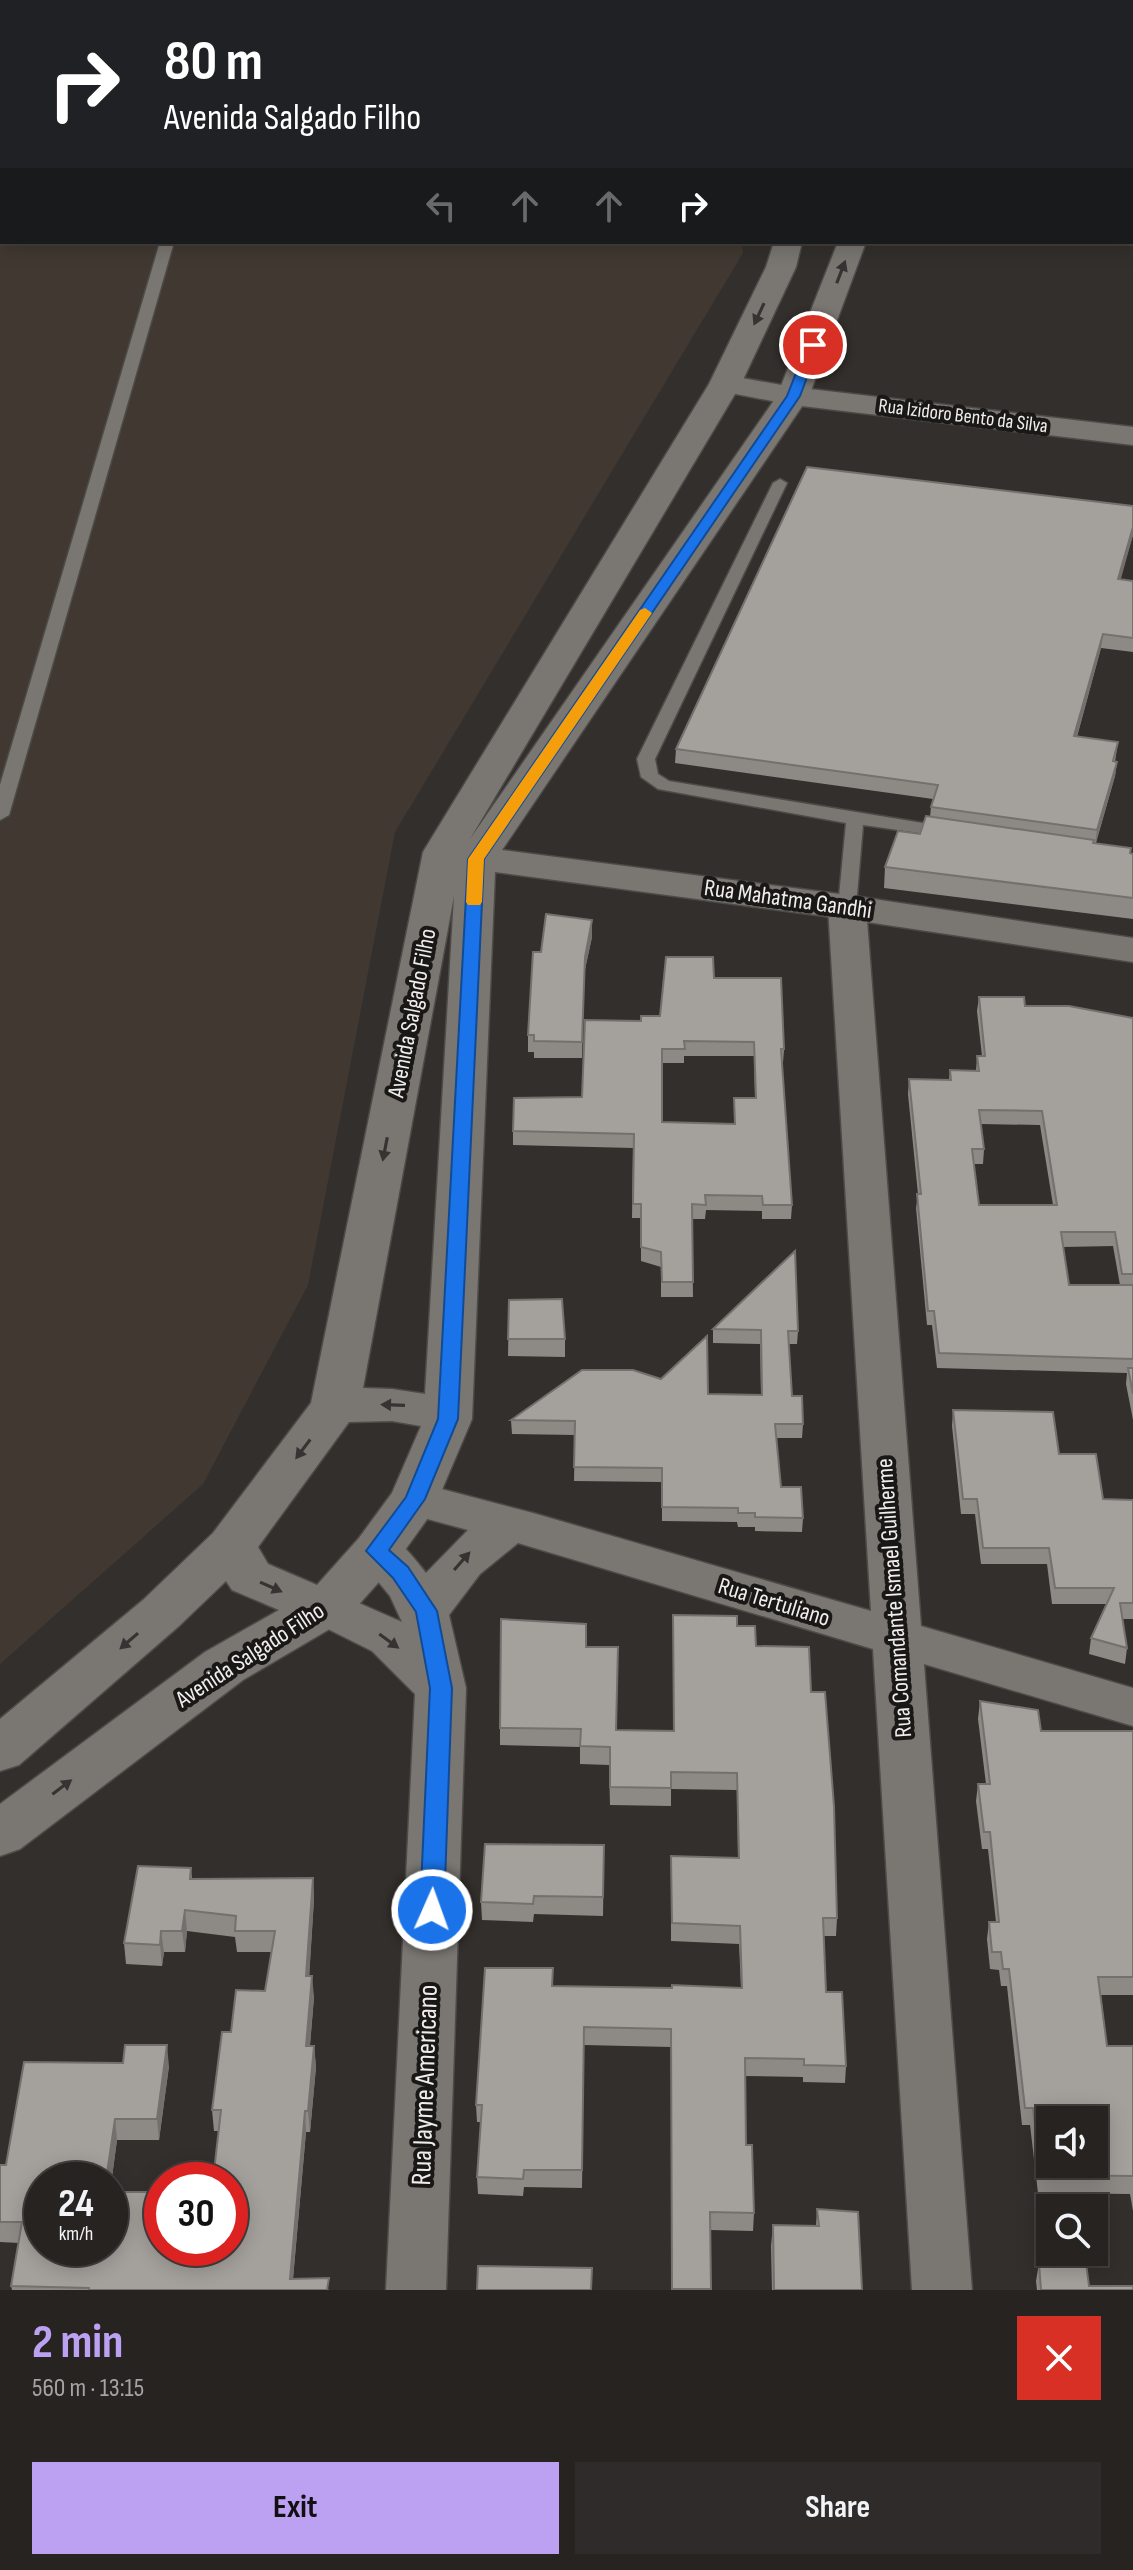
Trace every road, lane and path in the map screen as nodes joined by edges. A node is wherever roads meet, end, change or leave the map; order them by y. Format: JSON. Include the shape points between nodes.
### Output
{"nodes":[{"id":1,"x":166,"y":244,"type":"edge"},
{"id":2,"x":787,"y":244,"type":"edge"},
{"id":3,"x":851,"y":244,"type":"edge"},
{"id":4,"x":725,"y":384,"type":"junction"},
{"id":5,"x":793,"y":396,"type":"junction"},
{"id":6,"x":1133,"y":436,"type":"edge"},
{"id":7,"x":780,"y":483,"type":"dead end"},
{"id":8,"x":0,"y":815,"type":"edge"},
{"id":9,"x":855,"y":819,"type":"junction"},
{"id":10,"x":963,"y":834,"type":"edge"},
{"id":11,"x":460,"y":856,"type":"junction"},
{"id":12,"x":847,"y":907,"type":"junction"},
{"id":13,"x":1133,"y":950,"type":"edge"},
{"id":14,"x":335,"y":1406,"type":"junction"},
{"id":15,"x":448,"y":1419,"type":"junction"},
{"id":16,"x":415,"y":1499,"type":"junction"},
{"id":17,"x":511,"y":1525,"type":"junction"},
{"id":18,"x":231,"y":1546,"type":"junction"},
{"id":19,"x":377,"y":1551,"type":"junction"},
{"id":20,"x":327,"y":1607,"type":"junction"},
{"id":21,"x":426,"y":1611,"type":"junction"},
{"id":22,"x":897,"y":1638,"type":"junction"},
{"id":23,"x":441,"y":1688,"type":"junction"},
{"id":24,"x":1133,"y":1707,"type":"edge"},
{"id":25,"x":0,"y":1750,"type":"edge"},
{"id":26,"x":0,"y":1834,"type":"edge"},
{"id":27,"x":416,"y":2290,"type":"edge"},
{"id":28,"x":942,"y":2290,"type":"edge"}],
"edges":[{"from":1,"to":8,"type":"lane"},
{"from":2,"to":4,"type":"street","one_way":true},
{"from":5,"to":3,"type":"street","name":"Avenida Salgado Filho","one_way":true},
{"from":4,"to":5,"type":"street","name":"Rua Izidoro Bento da Silva"},
{"from":4,"to":11,"type":"street"},
{"from":5,"to":6,"type":"street","name":"Rua Izidoro Bento da Silva"},
{"from":5,"to":11,"type":"street","name":"Avenida Salgado Filho"},
{"from":7,"to":9,"type":"lane","via":[[646,759],[650,777],[664,785]]},
{"from":9,"to":10,"type":"lane"},
{"from":9,"to":12,"type":"lane"},
{"from":11,"to":12,"type":"street","name":"Rua Mahatma Gandhi"},
{"from":11,"to":14,"type":"street","name":"Avenida Salgado Filho","one_way":true},
{"from":11,"to":15,"type":"street","name":"Avenida Salgado Filho"},
{"from":12,"to":13,"type":"street","name":"Rua Mahatma Gandhi"},
{"from":12,"to":22,"type":"street","name":"Rua Comandante Ismael Guilherme"},
{"from":15,"to":14,"type":"street","one_way":true,"via":[[396,1403]]},
{"from":14,"to":18,"type":"street","name":"Avenida Salgado Filho","one_way":true},
{"from":15,"to":16,"type":"street","name":"Avenida Salgado Filho"},
{"from":16,"to":17,"type":"street","name":"Rua Tertuliano"},
{"from":16,"to":19,"type":"street","name":"Avenida Salgado Filho"},
{"from":21,"to":17,"type":"street","one_way":true,"via":[[473,1548]]},
{"from":17,"to":22,"type":"street","name":"Rua Tertuliano"},
{"from":18,"to":20,"type":"street","one_way":true,"via":[[250,1577]]},
{"from":18,"to":25,"type":"street","name":"Avenida Salgado Filho","one_way":true},
{"from":19,"to":20,"type":"street","name":"Avenida Salgado Filho"},
{"from":19,"to":21,"type":"street","name":"Rua Jayme Americano"},
{"from":20,"to":23,"type":"street","one_way":true,"via":[[390,1638]]},
{"from":26,"to":20,"type":"street","name":"Avenida Salgado Filho","one_way":true,"via":[[224,1666]]},
{"from":21,"to":23,"type":"street","name":"Rua Jayme Americano"},
{"from":22,"to":24,"type":"street","name":"Rua Tertuliano"},
{"from":22,"to":28,"type":"street","name":"Rua Comandante Ismael Guilherme"},
{"from":23,"to":27,"type":"street","name":"Rua Jayme Americano"}]}
